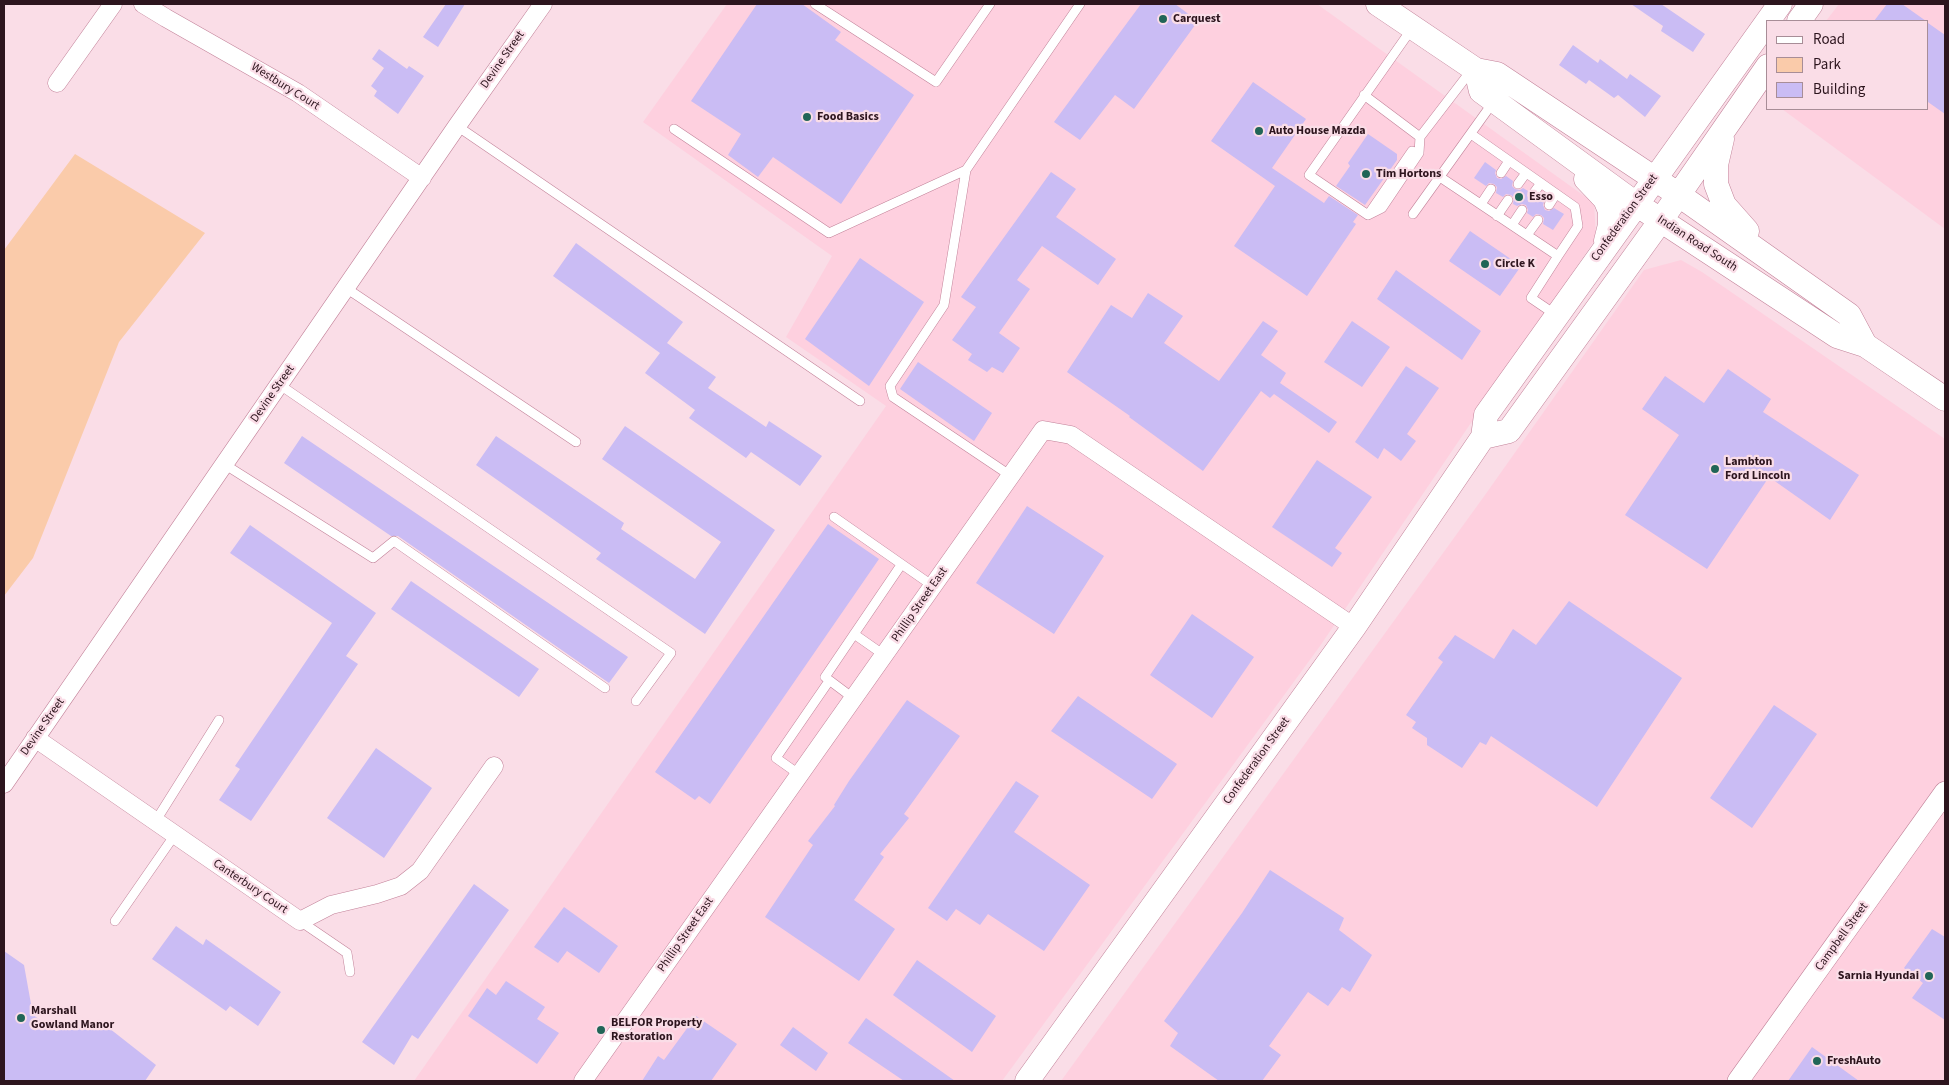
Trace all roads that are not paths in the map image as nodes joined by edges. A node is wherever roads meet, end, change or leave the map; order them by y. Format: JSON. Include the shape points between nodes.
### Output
{"nodes":[{"id":1,"x":113,"y":4,"type":"edge"},
{"id":2,"x":143,"y":4,"type":"edge"},
{"id":3,"x":543,"y":4,"type":"edge"},
{"id":4,"x":815,"y":4,"type":"edge"},
{"id":5,"x":990,"y":4,"type":"edge"},
{"id":6,"x":1080,"y":4,"type":"edge"},
{"id":7,"x":1378,"y":4,"type":"edge"},
{"id":8,"x":1780,"y":4,"type":"edge"},
{"id":9,"x":1811,"y":4,"type":"edge"},
{"id":10,"x":1768,"y":20,"type":"edge"},
{"id":11,"x":1800,"y":20,"type":"edge"},
{"id":12,"x":1766,"y":23,"type":"edge"},
{"id":13,"x":1413,"y":27,"type":"junction"},
{"id":14,"x":1474,"y":69,"type":"junction"},
{"id":15,"x":1766,"y":69,"type":"edge"},
{"id":16,"x":57,"y":83,"type":"dead end"},
{"id":17,"x":1364,"y":95,"type":"junction"},
{"id":18,"x":1494,"y":101,"type":"junction"},
{"id":19,"x":1520,"y":119,"type":"junction"},
{"id":20,"x":1726,"y":125,"type":"junction"},
{"id":21,"x":457,"y":126,"type":"junction"},
{"id":22,"x":674,"y":129,"type":"dead end"},
{"id":23,"x":1471,"y":134,"type":"junction"},
{"id":24,"x":1420,"y":137,"type":"junction"},
{"id":25,"x":1509,"y":161,"type":"junction"},
{"id":26,"x":966,"y":170,"type":"junction"},
{"id":27,"x":1501,"y":173,"type":"dead end"},
{"id":28,"x":1526,"y":173,"type":"junction"},
{"id":29,"x":1440,"y":177,"type":"junction"},
{"id":30,"x":422,"y":178,"type":"junction"},
{"id":31,"x":1654,"y":178,"type":"junction"},
{"id":32,"x":1541,"y":183,"type":"junction"},
{"id":33,"x":1518,"y":184,"type":"dead end"},
{"id":34,"x":1490,"y":189,"type":"dead end"},
{"id":35,"x":1533,"y":194,"type":"dead end"},
{"id":36,"x":1556,"y":194,"type":"junction"},
{"id":37,"x":1679,"y":195,"type":"junction"},
{"id":38,"x":1508,"y":200,"type":"dead end"},
{"id":39,"x":1480,"y":204,"type":"junction"},
{"id":40,"x":1636,"y":204,"type":"junction"},
{"id":41,"x":1549,"y":205,"type":"dead end"},
{"id":42,"x":1522,"y":210,"type":"dead end"},
{"id":43,"x":1414,"y":214,"type":"dead end"},
{"id":44,"x":1497,"y":216,"type":"junction"},
{"id":45,"x":1538,"y":220,"type":"dead end"},
{"id":46,"x":1661,"y":220,"type":"junction"},
{"id":47,"x":1512,"y":225,"type":"junction"},
{"id":48,"x":1527,"y":236,"type":"junction"},
{"id":49,"x":1602,"y":251,"type":"junction"},
{"id":50,"x":1558,"y":256,"type":"junction"},
{"id":51,"x":1808,"y":286,"type":"junction"},
{"id":52,"x":346,"y":288,"type":"junction"},
{"id":53,"x":1556,"y":315,"type":"junction"},
{"id":54,"x":1865,"y":345,"type":"junction"},
{"id":55,"x":280,"y":384,"type":"junction"},
{"id":56,"x":1945,"y":399,"type":"edge"},
{"id":57,"x":860,"y":401,"type":"dead end"},
{"id":58,"x":1483,"y":437,"type":"junction"},
{"id":59,"x":576,"y":442,"type":"dead end"},
{"id":60,"x":224,"y":464,"type":"junction"},
{"id":61,"x":1011,"y":476,"type":"junction"},
{"id":62,"x":834,"y":517,"type":"dead end"},
{"id":63,"x":901,"y":564,"type":"junction"},
{"id":64,"x":932,"y":586,"type":"junction"},
{"id":65,"x":1354,"y":627,"type":"junction"},
{"id":66,"x":854,"y":634,"type":"junction"},
{"id":67,"x":884,"y":655,"type":"junction"},
{"id":68,"x":829,"y":681,"type":"junction"},
{"id":69,"x":605,"y":688,"type":"dead end"},
{"id":70,"x":854,"y":698,"type":"junction"},
{"id":71,"x":636,"y":702,"type":"dead end"},
{"id":72,"x":219,"y":720,"type":"dead end"},
{"id":73,"x":35,"y":738,"type":"junction"},
{"id":74,"x":494,"y":766,"type":"dead end"},
{"id":75,"x":800,"y":774,"type":"junction"},
{"id":76,"x":4,"y":784,"type":"edge"},
{"id":77,"x":1945,"y":792,"type":"edge"},
{"id":78,"x":155,"y":822,"type":"junction"},
{"id":79,"x":174,"y":836,"type":"junction"},
{"id":80,"x":115,"y":921,"type":"dead end"},
{"id":81,"x":300,"y":921,"type":"junction"},
{"id":82,"x":350,"y":972,"type":"dead end"},
{"id":83,"x":582,"y":1081,"type":"edge"},
{"id":84,"x":1027,"y":1081,"type":"edge"},
{"id":85,"x":1738,"y":1081,"type":"edge"}],
"edges":[{"from":1,"to":16,"type":"street"},
{"from":2,"to":30,"type":"street","name":"Westbury Court","via":[[298,93]]},
{"from":3,"to":21,"type":"street","name":"Devine Street"},
{"from":4,"to":5,"type":"lane","via":[[936,82]]},
{"from":6,"to":26,"type":"lane"},
{"from":7,"to":13,"type":"main road","name":"Indian Road South"},
{"from":8,"to":10,"type":"main road","name":"Confederation Street"},
{"from":9,"to":11,"type":"main road"},
{"from":12,"to":31,"type":"main road","name":"Confederation Street"},
{"from":13,"to":14,"type":"main road","name":"Indian Road South"},
{"from":13,"to":17,"type":"lane"},
{"from":14,"to":18,"type":"main road","name":"Indian Road South","via":[[1482,91]]},
{"from":14,"to":24,"type":"lane"},
{"from":14,"to":31,"type":"main road","name":"Indian Road South","via":[[1497,74]]},
{"from":15,"to":20,"type":"main road"},
{"from":17,"to":24,"type":"lane"},
{"from":17,"to":24,"type":"lane","via":[[1309,174],[1368,215],[1412,151],[1419,153]]},
{"from":18,"to":19,"type":"main road","name":"Indian Road South"},
{"from":18,"to":23,"type":"lane"},
{"from":19,"to":40,"type":"main road","name":"Indian Road South"},
{"from":19,"to":49,"type":"main road","via":[[1605,199],[1611,222]]},
{"from":20,"to":37,"type":"main road"},
{"from":20,"to":51,"type":"main road","via":[[1715,174],[1724,205],[1750,234]]},
{"from":21,"to":30,"type":"street","name":"Devine Street"},
{"from":21,"to":57,"type":"lane"},
{"from":22,"to":26,"type":"lane","via":[[829,233]]},
{"from":23,"to":25,"type":"lane"},
{"from":23,"to":29,"type":"lane"},
{"from":25,"to":27,"type":"lane"},
{"from":25,"to":28,"type":"lane"},
{"from":26,"to":61,"type":"lane","via":[[944,305],[890,386],[893,397]]},
{"from":28,"to":32,"type":"lane"},
{"from":28,"to":33,"type":"lane"},
{"from":29,"to":39,"type":"lane"},
{"from":29,"to":43,"type":"lane"},
{"from":30,"to":52,"type":"street","name":"Devine Street"},
{"from":31,"to":37,"type":"main road","name":"Indian Road South"},
{"from":31,"to":40,"type":"main road","name":"Confederation Street"},
{"from":32,"to":35,"type":"lane"},
{"from":32,"to":36,"type":"lane"},
{"from":34,"to":39,"type":"lane"},
{"from":36,"to":41,"type":"lane"},
{"from":36,"to":50,"type":"lane","via":[[1575,207],[1578,226]]},
{"from":37,"to":46,"type":"main road"},
{"from":37,"to":51,"type":"main road","name":"Indian Road South"},
{"from":38,"to":44,"type":"lane"},
{"from":39,"to":44,"type":"lane"},
{"from":40,"to":46,"type":"main road","name":"Indian Road South"},
{"from":40,"to":49,"type":"main road","name":"Confederation Street"},
{"from":42,"to":47,"type":"lane"},
{"from":44,"to":47,"type":"lane"},
{"from":45,"to":48,"type":"lane"},
{"from":46,"to":54,"type":"main road","name":"Indian Road South","via":[[1838,336]]},
{"from":46,"to":58,"type":"main road","via":[[1509,431]]},
{"from":47,"to":48,"type":"lane"},
{"from":48,"to":50,"type":"lane"},
{"from":49,"to":53,"type":"main road","name":"Confederation Street"},
{"from":50,"to":53,"type":"lane","via":[[1531,298]]},
{"from":51,"to":54,"type":"main road","name":"Indian Road South","via":[[1849,315]]},
{"from":52,"to":55,"type":"street","name":"Devine Street"},
{"from":52,"to":59,"type":"lane"},
{"from":53,"to":58,"type":"main road","name":"Confederation Street","via":[[1486,415]]},
{"from":54,"to":56,"type":"main road","name":"Indian Road South"},
{"from":55,"to":60,"type":"street","name":"Devine Street"},
{"from":55,"to":71,"type":"lane","via":[[671,653]]},
{"from":58,"to":65,"type":"main road","name":"Confederation Street"},
{"from":60,"to":69,"type":"lane","via":[[373,558],[394,541]]},
{"from":60,"to":73,"type":"street","name":"Devine Street"},
{"from":61,"to":64,"type":"street","name":"Phillip Street East"},
{"from":61,"to":65,"type":"street","name":"Phillip Street East","via":[[1043,430],[1071,435]]},
{"from":62,"to":63,"type":"lane"},
{"from":63,"to":64,"type":"lane"},
{"from":63,"to":66,"type":"lane"},
{"from":64,"to":67,"type":"street","name":"Phillip Street East"},
{"from":65,"to":84,"type":"main road","name":"Confederation Street"},
{"from":66,"to":67,"type":"lane"},
{"from":66,"to":68,"type":"lane","via":[[825,677]]},
{"from":67,"to":70,"type":"street","name":"Phillip Street East"},
{"from":68,"to":70,"type":"lane"},
{"from":68,"to":75,"type":"lane","via":[[776,758]]},
{"from":70,"to":75,"type":"street","name":"Phillip Street East"},
{"from":72,"to":78,"type":"lane"},
{"from":73,"to":76,"type":"street","name":"Devine Street"},
{"from":73,"to":78,"type":"street","name":"Canterbury Court"},
{"from":74,"to":81,"type":"street","name":"Canterbury Court","via":[[420,871],[401,886],[332,905]]},
{"from":75,"to":83,"type":"street","name":"Phillip Street East"},
{"from":77,"to":85,"type":"street","name":"Campbell Street"},
{"from":78,"to":79,"type":"street","name":"Canterbury Court"},
{"from":79,"to":80,"type":"lane"},
{"from":79,"to":81,"type":"street","name":"Canterbury Court"},
{"from":81,"to":82,"type":"lane","via":[[347,953]]}]}
